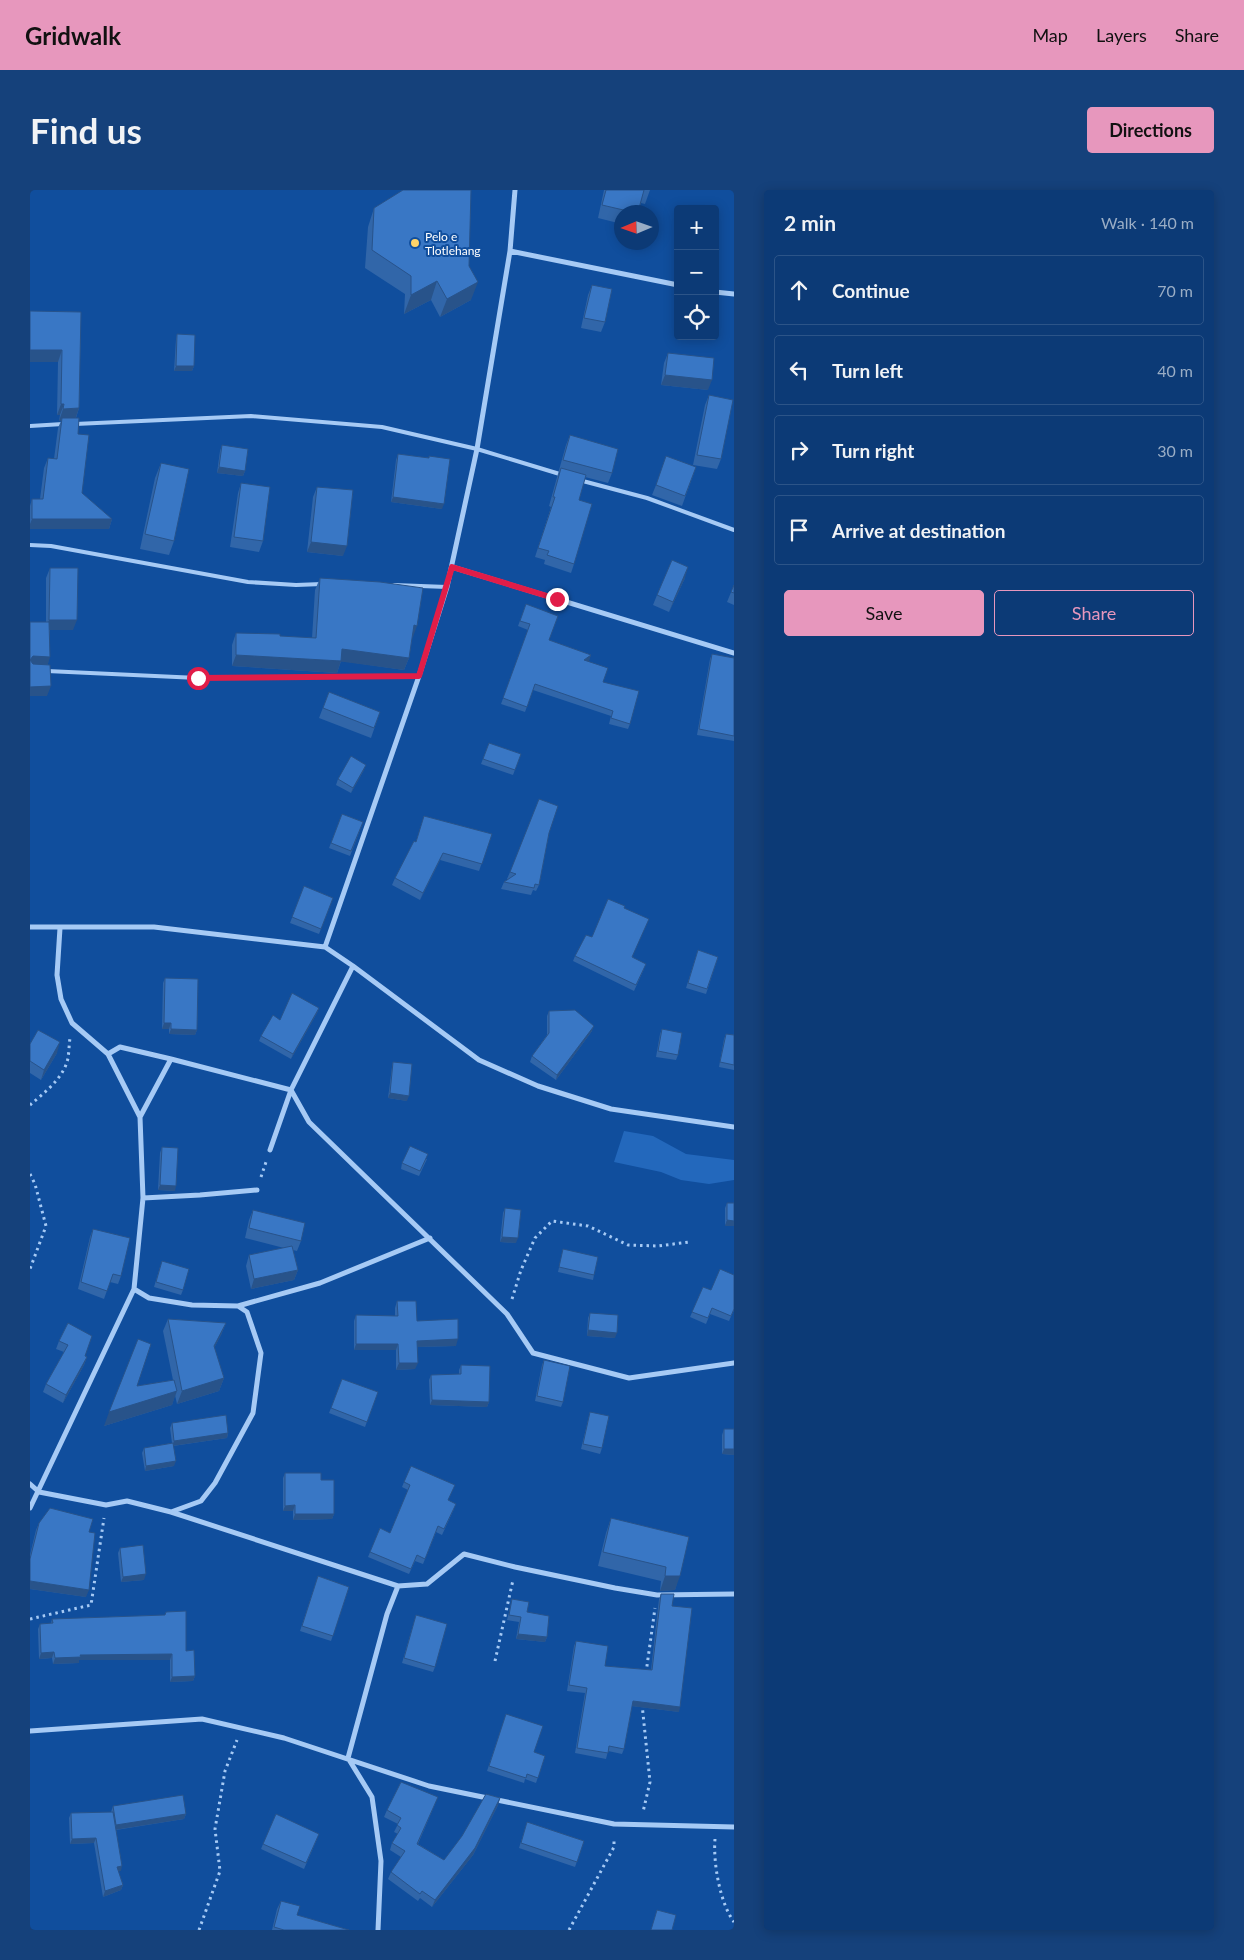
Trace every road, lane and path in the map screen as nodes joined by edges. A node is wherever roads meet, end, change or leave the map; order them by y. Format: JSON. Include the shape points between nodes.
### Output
{"nodes":[{"id":1,"x":516,"y":190,"type":"edge"},
{"id":2,"x":510,"y":251,"type":"junction"},
{"id":3,"x":674,"y":284,"type":"edge"},
{"id":4,"x":719,"y":292,"type":"edge"},
{"id":5,"x":734,"y":294,"type":"edge"},
{"id":6,"x":30,"y":426,"type":"edge"},
{"id":7,"x":477,"y":449,"type":"junction"},
{"id":8,"x":734,"y":530,"type":"edge"},
{"id":9,"x":30,"y":545,"type":"edge"},
{"id":10,"x":452,"y":567,"type":"junction"},
{"id":11,"x":325,"y":584,"type":"edge"},
{"id":12,"x":391,"y":585,"type":"edge"},
{"id":13,"x":447,"y":587,"type":"junction"},
{"id":14,"x":734,"y":654,"type":"edge"},
{"id":15,"x":39,"y":670,"type":"edge"},
{"id":16,"x":419,"y":676,"type":"junction"},
{"id":17,"x":30,"y":927,"type":"edge"},
{"id":18,"x":60,"y":928,"type":"junction"},
{"id":19,"x":325,"y":947,"type":"junction"},
{"id":20,"x":353,"y":966,"type":"junction"},
{"id":21,"x":72,"y":1022,"type":"junction"},
{"id":22,"x":108,"y":1054,"type":"junction"},
{"id":23,"x":171,"y":1059,"type":"junction"},
{"id":24,"x":292,"y":1090,"type":"junction"},
{"id":25,"x":30,"y":1105,"type":"edge"},
{"id":26,"x":140,"y":1117,"type":"junction"},
{"id":27,"x":734,"y":1127,"type":"edge"},
{"id":28,"x":270,"y":1150,"type":"joint"},
{"id":29,"x":30,"y":1174,"type":"edge"},
{"id":30,"x":257,"y":1190,"type":"joint"},
{"id":31,"x":143,"y":1198,"type":"junction"},
{"id":32,"x":430,"y":1238,"type":"junction"},
{"id":33,"x":688,"y":1242,"type":"dead end"},
{"id":34,"x":30,"y":1269,"type":"edge"},
{"id":35,"x":134,"y":1289,"type":"junction"},
{"id":36,"x":238,"y":1306,"type":"junction"},
{"id":37,"x":507,"y":1314,"type":"junction"},
{"id":38,"x":734,"y":1363,"type":"edge"},
{"id":39,"x":30,"y":1484,"type":"edge"},
{"id":40,"x":39,"y":1492,"type":"junction"},
{"id":41,"x":106,"y":1505,"type":"junction"},
{"id":42,"x":30,"y":1508,"type":"edge"},
{"id":43,"x":171,"y":1512,"type":"junction"},
{"id":44,"x":515,"y":1568,"type":"junction"},
{"id":45,"x":398,"y":1586,"type":"junction"},
{"id":46,"x":657,"y":1594,"type":"junction"},
{"id":47,"x":734,"y":1594,"type":"edge"},
{"id":48,"x":30,"y":1620,"type":"edge"},
{"id":49,"x":495,"y":1661,"type":"dead end"},
{"id":50,"x":645,"y":1681,"type":"edge"},
{"id":51,"x":643,"y":1698,"type":"edge"},
{"id":52,"x":242,"y":1728,"type":"junction"},
{"id":53,"x":30,"y":1731,"type":"edge"},
{"id":54,"x":348,"y":1758,"type":"junction"},
{"id":55,"x":614,"y":1824,"type":"junction"},
{"id":56,"x":640,"y":1825,"type":"junction"},
{"id":57,"x":716,"y":1827,"type":"junction"},
{"id":58,"x":734,"y":1827,"type":"edge"},
{"id":59,"x":734,"y":1922,"type":"edge"},
{"id":60,"x":199,"y":1930,"type":"edge"},
{"id":61,"x":378,"y":1930,"type":"edge"},
{"id":62,"x":569,"y":1930,"type":"edge"}],
"edges":[{"from":1,"to":2,"type":"street"},
{"from":2,"to":3,"type":"street"},
{"from":2,"to":7,"type":"street"},
{"from":4,"to":5,"type":"street"},
{"from":6,"to":7,"type":"lane","via":[[251,416],[382,427]]},
{"from":7,"to":8,"type":"lane","via":[[647,498]]},
{"from":7,"to":10,"type":"street"},
{"from":9,"to":11,"type":"lane","via":[[51,546],[248,582]]},
{"from":10,"to":13,"type":"street"},
{"from":10,"to":14,"type":"street"},
{"from":12,"to":13,"type":"lane"},
{"from":13,"to":16,"type":"street"},
{"from":15,"to":16,"type":"lane","via":[[198,678]]},
{"from":16,"to":19,"type":"street"},
{"from":17,"to":18,"type":"street"},
{"from":18,"to":19,"type":"street","via":[[154,927]]},
{"from":18,"to":21,"type":"street","via":[[57,975],[61,998]]},
{"from":19,"to":20,"type":"street"},
{"from":20,"to":24,"type":"street"},
{"from":20,"to":27,"type":"street","via":[[478,1060],[538,1086],[611,1109]]},
{"from":21,"to":22,"type":"street"},
{"from":21,"to":25,"type":"path","via":[[68,1060],[64,1068],[52,1086]]},
{"from":22,"to":23,"type":"street","via":[[120,1046]]},
{"from":22,"to":26,"type":"street"},
{"from":23,"to":24,"type":"street"},
{"from":23,"to":26,"type":"street"},
{"from":24,"to":28,"type":"street"},
{"from":24,"to":32,"type":"street","via":[[308,1122]]},
{"from":26,"to":31,"type":"street"},
{"from":28,"to":30,"type":"path"},
{"from":29,"to":34,"type":"path","via":[[46,1226]]},
{"from":30,"to":31,"type":"street"},
{"from":31,"to":35,"type":"street"},
{"from":32,"to":36,"type":"street","via":[[320,1284]]},
{"from":32,"to":37,"type":"street"},
{"from":33,"to":37,"type":"path","via":[[628,1246],[588,1226],[552,1221],[535,1238],[520,1270]]},
{"from":35,"to":36,"type":"street","via":[[149,1298],[192,1305]]},
{"from":35,"to":40,"type":"street"},
{"from":36,"to":43,"type":"street","via":[[247,1312],[261,1353],[253,1414],[215,1483],[201,1501]]},
{"from":37,"to":38,"type":"street","via":[[533,1353],[629,1378]]},
{"from":39,"to":40,"type":"street"},
{"from":40,"to":41,"type":"street"},
{"from":40,"to":42,"type":"street"},
{"from":41,"to":43,"type":"street","via":[[127,1501]]},
{"from":41,"to":48,"type":"path","via":[[91,1605]]},
{"from":43,"to":45,"type":"street"},
{"from":44,"to":45,"type":"street","via":[[464,1554],[427,1584]]},
{"from":44,"to":46,"type":"street"},
{"from":44,"to":49,"type":"path"},
{"from":45,"to":54,"type":"street","via":[[387,1614]]},
{"from":46,"to":47,"type":"street"},
{"from":46,"to":50,"type":"path"},
{"from":51,"to":56,"type":"path","via":[[650,1782]]},
{"from":52,"to":53,"type":"street","via":[[202,1719]]},
{"from":52,"to":54,"type":"street"},
{"from":52,"to":60,"type":"path","via":[[225,1771],[215,1829],[220,1871]]},
{"from":54,"to":55,"type":"street","via":[[429,1786]]},
{"from":54,"to":61,"type":"street","via":[[372,1797],[381,1860]]},
{"from":55,"to":56,"type":"street"},
{"from":55,"to":62,"type":"path","via":[[614,1847]]},
{"from":56,"to":57,"type":"street"},
{"from":57,"to":58,"type":"street"},
{"from":57,"to":59,"type":"path","via":[[714,1853],[720,1889]]}]}
